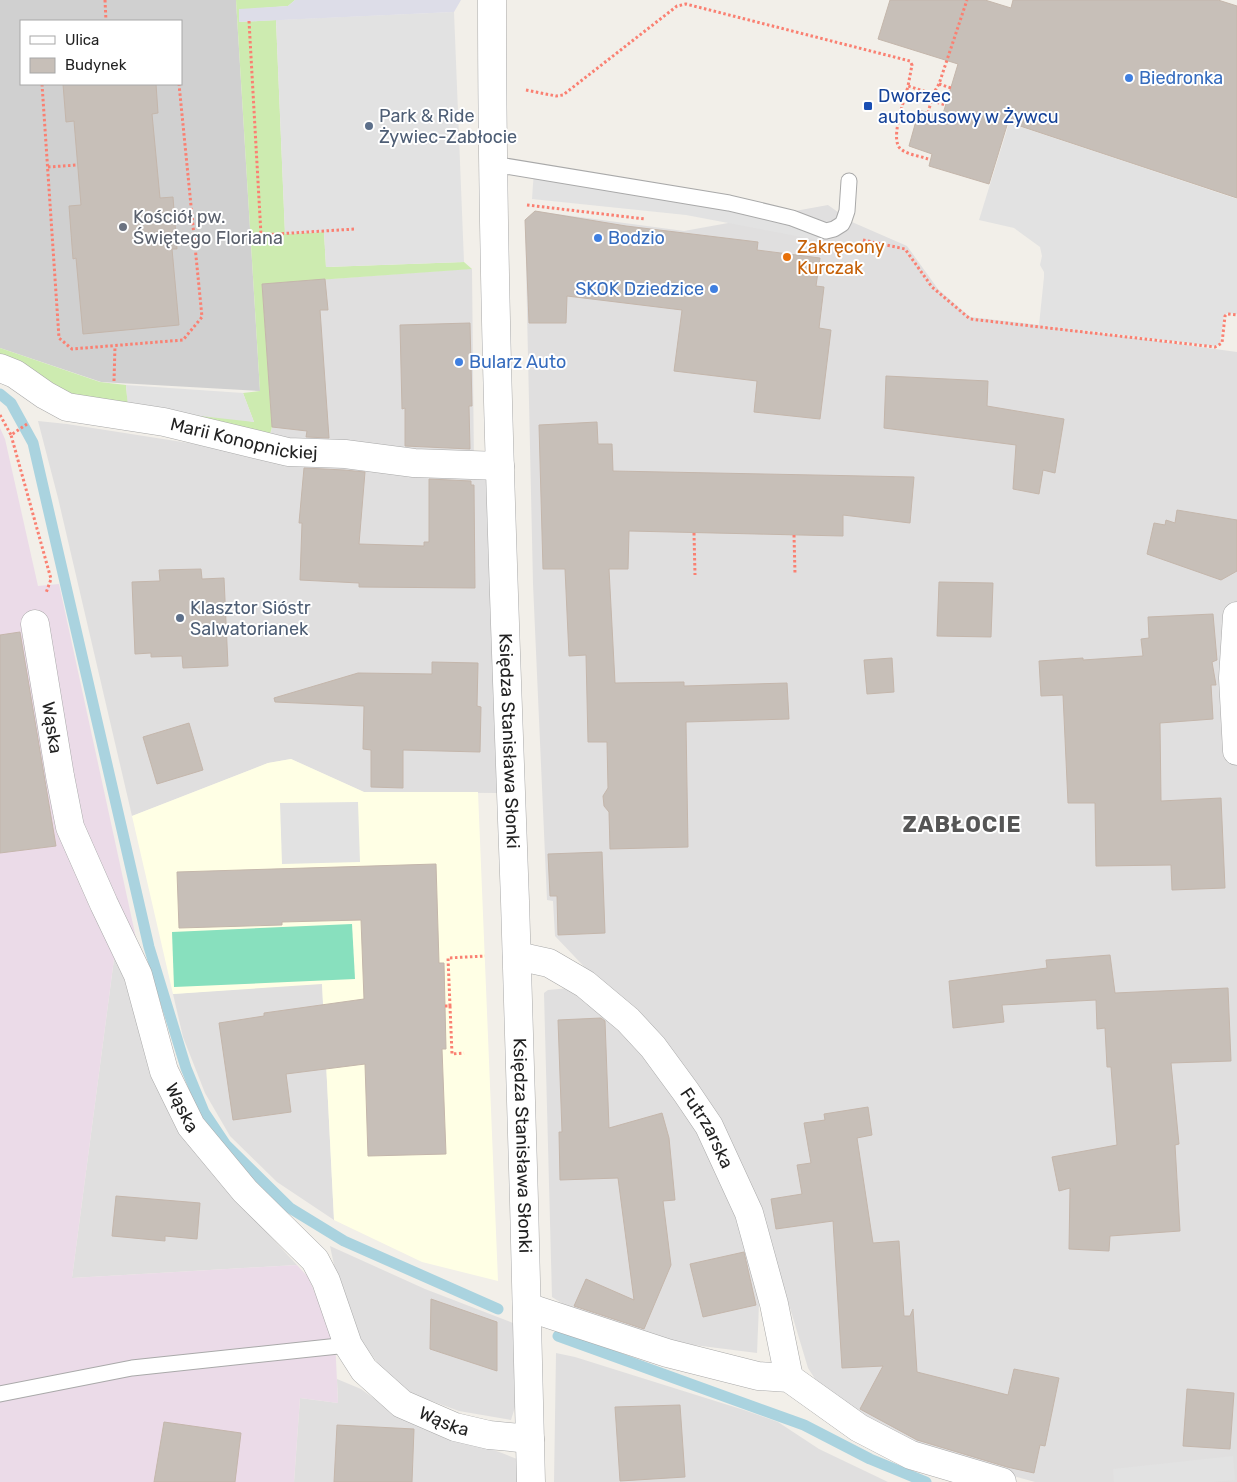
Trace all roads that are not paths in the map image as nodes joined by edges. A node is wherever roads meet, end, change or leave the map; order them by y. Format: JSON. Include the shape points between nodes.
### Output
{"nodes":[{"id":1,"x":492,"y":0,"type":"edge"},
{"id":2,"x":493,"y":164,"type":"junction"},
{"id":3,"x":849,"y":181,"type":"dead end"},
{"id":4,"x":0,"y":368,"type":"edge"},
{"id":5,"x":500,"y":466,"type":"junction"},
{"id":6,"x":1237,"y":616,"type":"edge"},
{"id":7,"x":35,"y":624,"type":"road end"},
{"id":8,"x":1237,"y":751,"type":"edge"},
{"id":9,"x":503,"y":956,"type":"junction"},
{"id":10,"x":527,"y":1307,"type":"junction"},
{"id":11,"x":348,"y":1346,"type":"junction"},
{"id":12,"x":789,"y":1378,"type":"junction"},
{"id":13,"x":0,"y":1394,"type":"edge"},
{"id":14,"x":530,"y":1439,"type":"junction"},
{"id":15,"x":532,"y":1482,"type":"edge"},
{"id":16,"x":1002,"y":1482,"type":"edge"}],
"edges":[{"from":1,"to":2,"type":"street","name":"Księdza Stanisława Słonki"},
{"from":2,"to":3,"type":"lane","via":[[729,203],[792,218],[826,231],[844,220]]},
{"from":2,"to":5,"type":"street","name":"Księdza Stanisława Słonki"},
{"from":4,"to":5,"type":"street","name":"Marii Konopnickiej","via":[[67,406],[164,422],[288,452],[345,454],[414,463]]},
{"from":5,"to":9,"type":"street","name":"Księdza Stanisława Słonki"},
{"from":6,"to":8,"type":"street","via":[[1233,678]]},
{"from":7,"to":11,"type":"street","name":"Wąska","via":[[70,827],[138,975],[164,1071],[191,1126],[245,1191],[314,1260],[326,1281]]},
{"from":9,"to":10,"type":"street","name":"Księdza Stanisława Słonki"},
{"from":9,"to":12,"type":"street","name":"Futrzarska","via":[[549,963],[592,990],[628,1020],[653,1047],[691,1098],[709,1126],[749,1213],[774,1304]]},
{"from":10,"to":12,"type":"street","via":[[667,1353],[758,1376]]},
{"from":10,"to":14,"type":"street","name":"Księdza Stanisława Słonki"},
{"from":11,"to":13,"type":"lane","via":[[132,1368]]},
{"from":11,"to":14,"type":"street","name":"Wąska","via":[[364,1370],[402,1404],[455,1427],[489,1435]]},
{"from":12,"to":16,"type":"street","via":[[858,1428],[911,1455]]},
{"from":14,"to":15,"type":"street","name":"Księdza Stanisława Słonki"}]}
